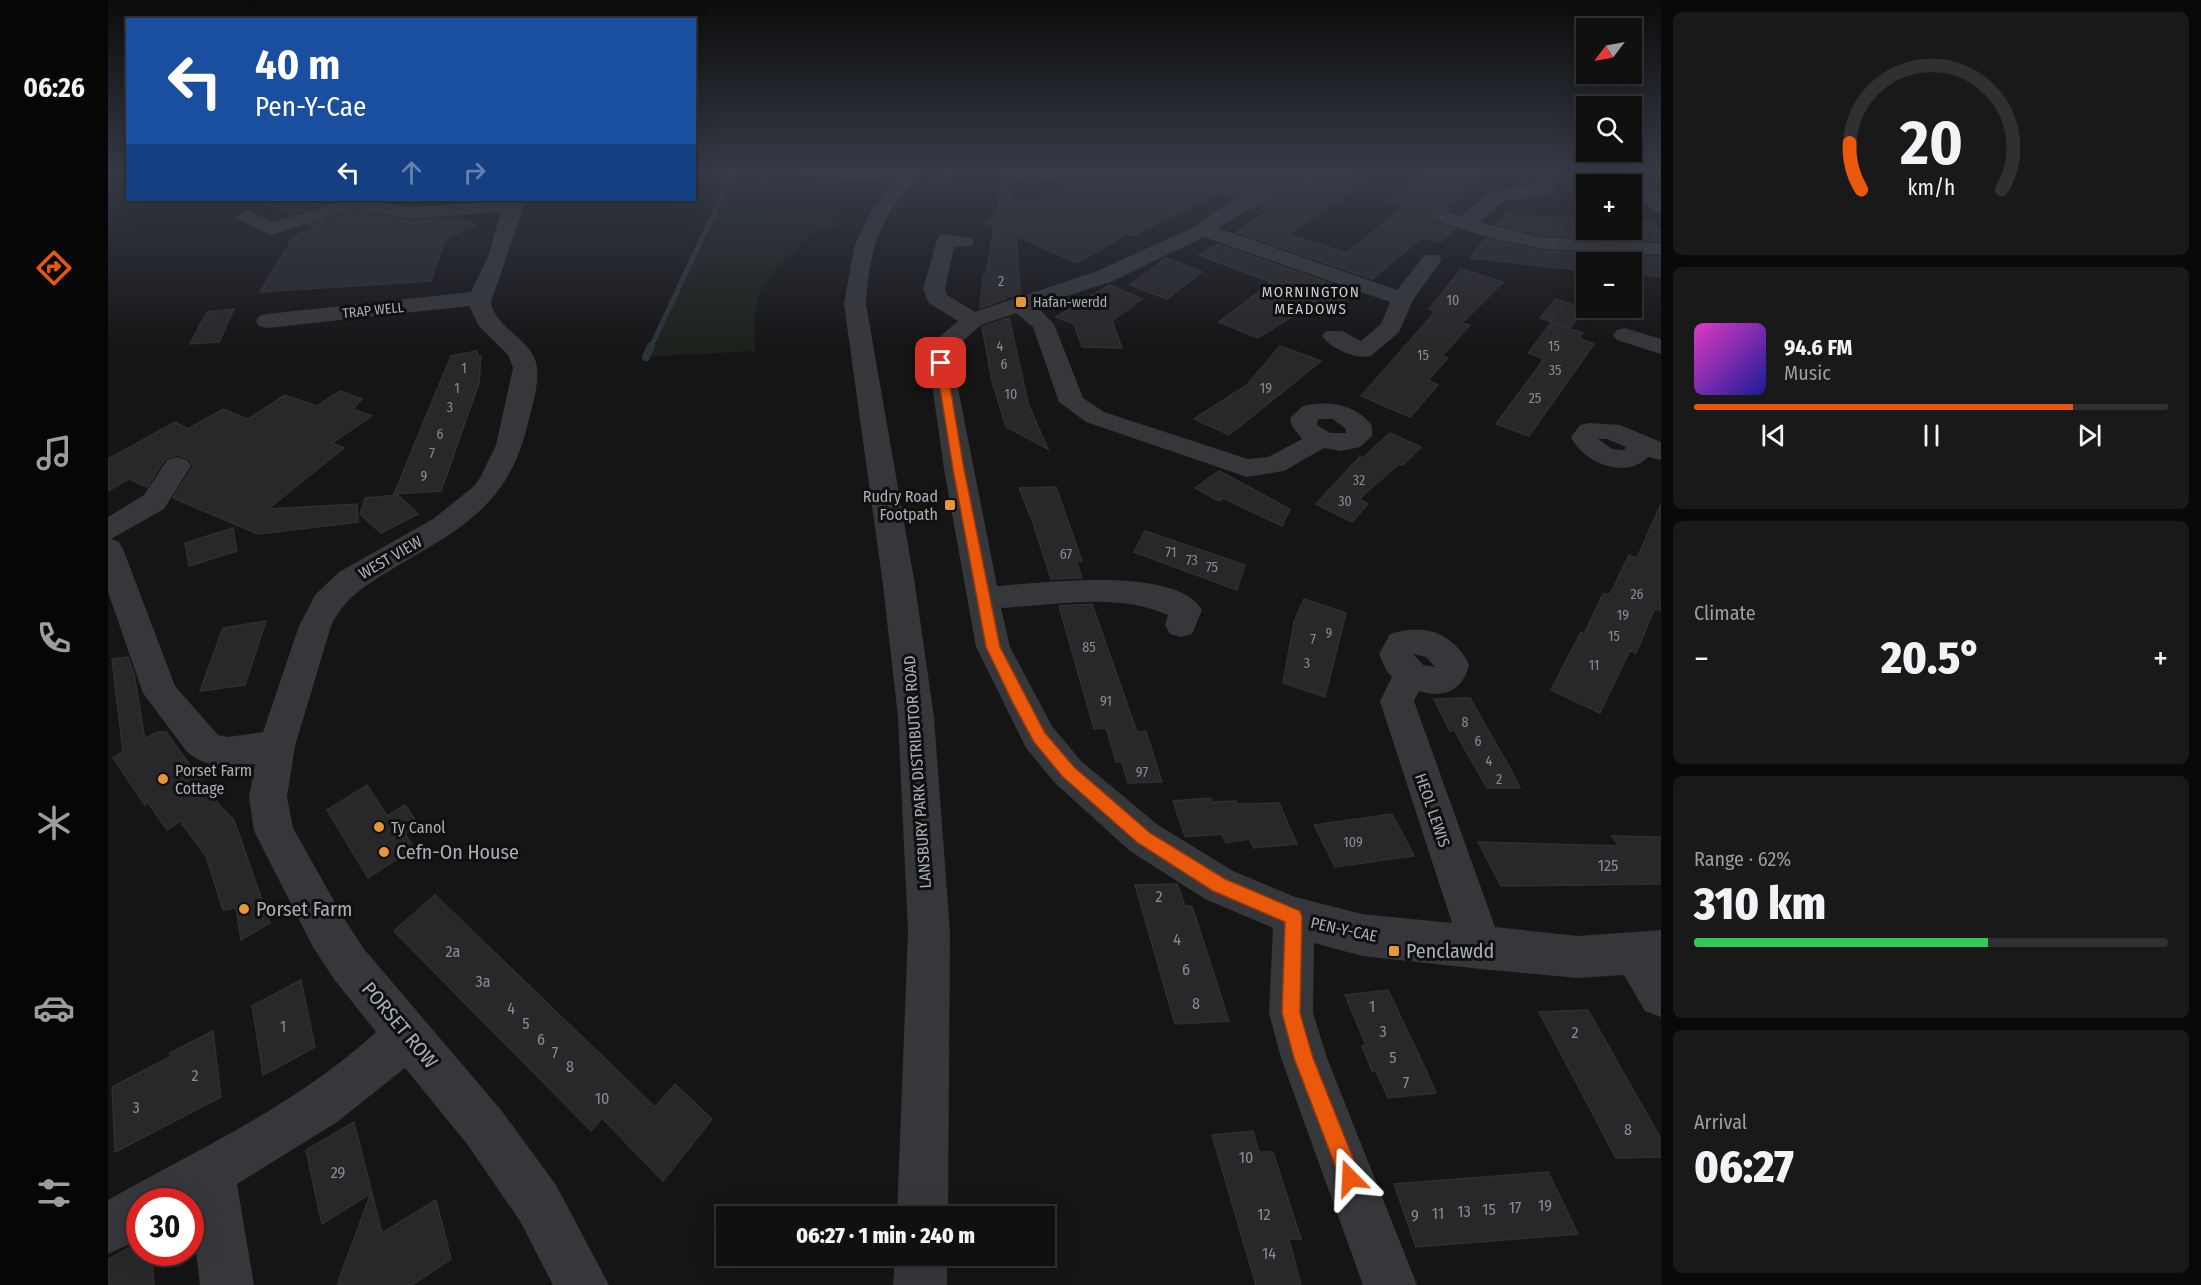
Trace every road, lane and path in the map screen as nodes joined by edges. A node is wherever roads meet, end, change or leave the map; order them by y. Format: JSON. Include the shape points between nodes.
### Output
{"nodes":[{"id":1,"x":506,"y":230,"type":"edge"},
{"id":2,"x":870,"y":230,"type":"edge"},
{"id":3,"x":1203,"y":230,"type":"joint"},
{"id":4,"x":1490,"y":230,"type":"edge"},
{"id":5,"x":964,"y":242,"type":"dead end"},
{"id":6,"x":1661,"y":249,"type":"edge"},
{"id":7,"x":1432,"y":259,"type":"dead end"},
{"id":8,"x":480,"y":298,"type":"junction"},
{"id":9,"x":1402,"y":299,"type":"junction"},
{"id":10,"x":1019,"y":304,"type":"junction"},
{"id":11,"x":973,"y":320,"type":"junction"},
{"id":12,"x":267,"y":321,"type":"dead end"},
{"id":13,"x":1625,"y":335,"type":"dead end"},
{"id":14,"x":1334,"y":336,"type":"dead end"},
{"id":15,"x":1661,"y":347,"type":"edge"},
{"id":16,"x":1321,"y":439,"type":"dead end"},
{"id":17,"x":177,"y":466,"type":"dead end"},
{"id":18,"x":108,"y":530,"type":"edge"},
{"id":19,"x":108,"y":549,"type":"edge"},
{"id":20,"x":984,"y":598,"type":"junction"},
{"id":21,"x":1181,"y":625,"type":"dead end"},
{"id":22,"x":1411,"y":674,"type":"dead end"},
{"id":23,"x":277,"y":746,"type":"junction"},
{"id":24,"x":1294,"y":917,"type":"junction"},
{"id":25,"x":1481,"y":948,"type":"junction"},
{"id":26,"x":1649,"y":953,"type":"edge"},
{"id":27,"x":1661,"y":995,"type":"edge"},
{"id":28,"x":408,"y":1033,"type":"junction"},
{"id":29,"x":210,"y":1171,"type":"junction"},
{"id":30,"x":180,"y":1188,"type":"edge"},
{"id":31,"x":923,"y":1206,"type":"edge"},
{"id":32,"x":126,"y":1218,"type":"edge"},
{"id":33,"x":108,"y":1228,"type":"edge"},
{"id":34,"x":921,"y":1266,"type":"edge"},
{"id":35,"x":227,"y":1285,"type":"edge"},
{"id":36,"x":582,"y":1285,"type":"edge"},
{"id":37,"x":920,"y":1285,"type":"edge"},
{"id":38,"x":1390,"y":1285,"type":"edge"}],
"edges":[{"from":1,"to":8,"type":"street"},
{"from":2,"to":31,"type":"street","name":"LANSBURY PARK DISTRIBUTOR ROAD","via":[[858,261],[855,304],[916,717],[929,932]]},
{"from":3,"to":9,"type":"street"},
{"from":3,"to":10,"type":"street","name":"PEN-Y-CAE","via":[[1105,276]]},
{"from":4,"to":6,"type":"street","via":[[1542,243]]},
{"from":5,"to":11,"type":"street","via":[[945,240],[934,289],[937,298]]},
{"from":7,"to":9,"type":"street"},
{"from":8,"to":12,"type":"street","name":"TRAP WELL"},
{"from":8,"to":23,"type":"street","name":"WEST VIEW","via":[[487,320],[523,361],[524,384],[509,445],[493,481],[483,494],[442,526],[350,580],[326,603]]},
{"from":9,"to":14,"type":"street","via":[[1391,327],[1363,351]]},
{"from":10,"to":11,"type":"street","name":"PEN-Y-CAE"},
{"from":10,"to":16,"type":"street","via":[[1042,324],[1072,402],[1095,417],[1247,468],[1274,465]]},
{"from":11,"to":20,"type":"street","name":"PEN-Y-CAE","via":[[943,346],[941,363]]},
{"from":13,"to":15,"type":"street"},
{"from":17,"to":18,"type":"street","via":[[154,502]]},
{"from":19,"to":23,"type":"street","via":[[160,693],[200,741],[208,748],[228,752]]},
{"from":20,"to":21,"type":"street","via":[[1139,592],[1186,610]]},
{"from":20,"to":24,"type":"street","name":"PEN-Y-CAE","via":[[993,647],[1020,703],[1068,772],[1144,838],[1181,863],[1219,885]]},
{"from":22,"to":25,"type":"street","name":"HEOL LEWIS","via":[[1397,701]]},
{"from":23,"to":28,"type":"street","name":"PORSET ROW","via":[[267,797],[274,831],[349,964]]},
{"from":24,"to":25,"type":"street","name":"PEN-Y-CAE","via":[[1362,935]]},
{"from":24,"to":38,"type":"street","via":[[1291,1013],[1304,1058]]},
{"from":25,"to":26,"type":"street","name":"PEN-Y-CAE","via":[[1578,957]]},
{"from":26,"to":27,"type":"street"},
{"from":28,"to":29,"type":"street","via":[[352,1084]]},
{"from":28,"to":36,"type":"street","name":"PORSET ROW","via":[[484,1126],[538,1203]]},
{"from":29,"to":30,"type":"street"},
{"from":29,"to":35,"type":"street"},
{"from":32,"to":33,"type":"street"},
{"from":34,"to":37,"type":"street"}]}
